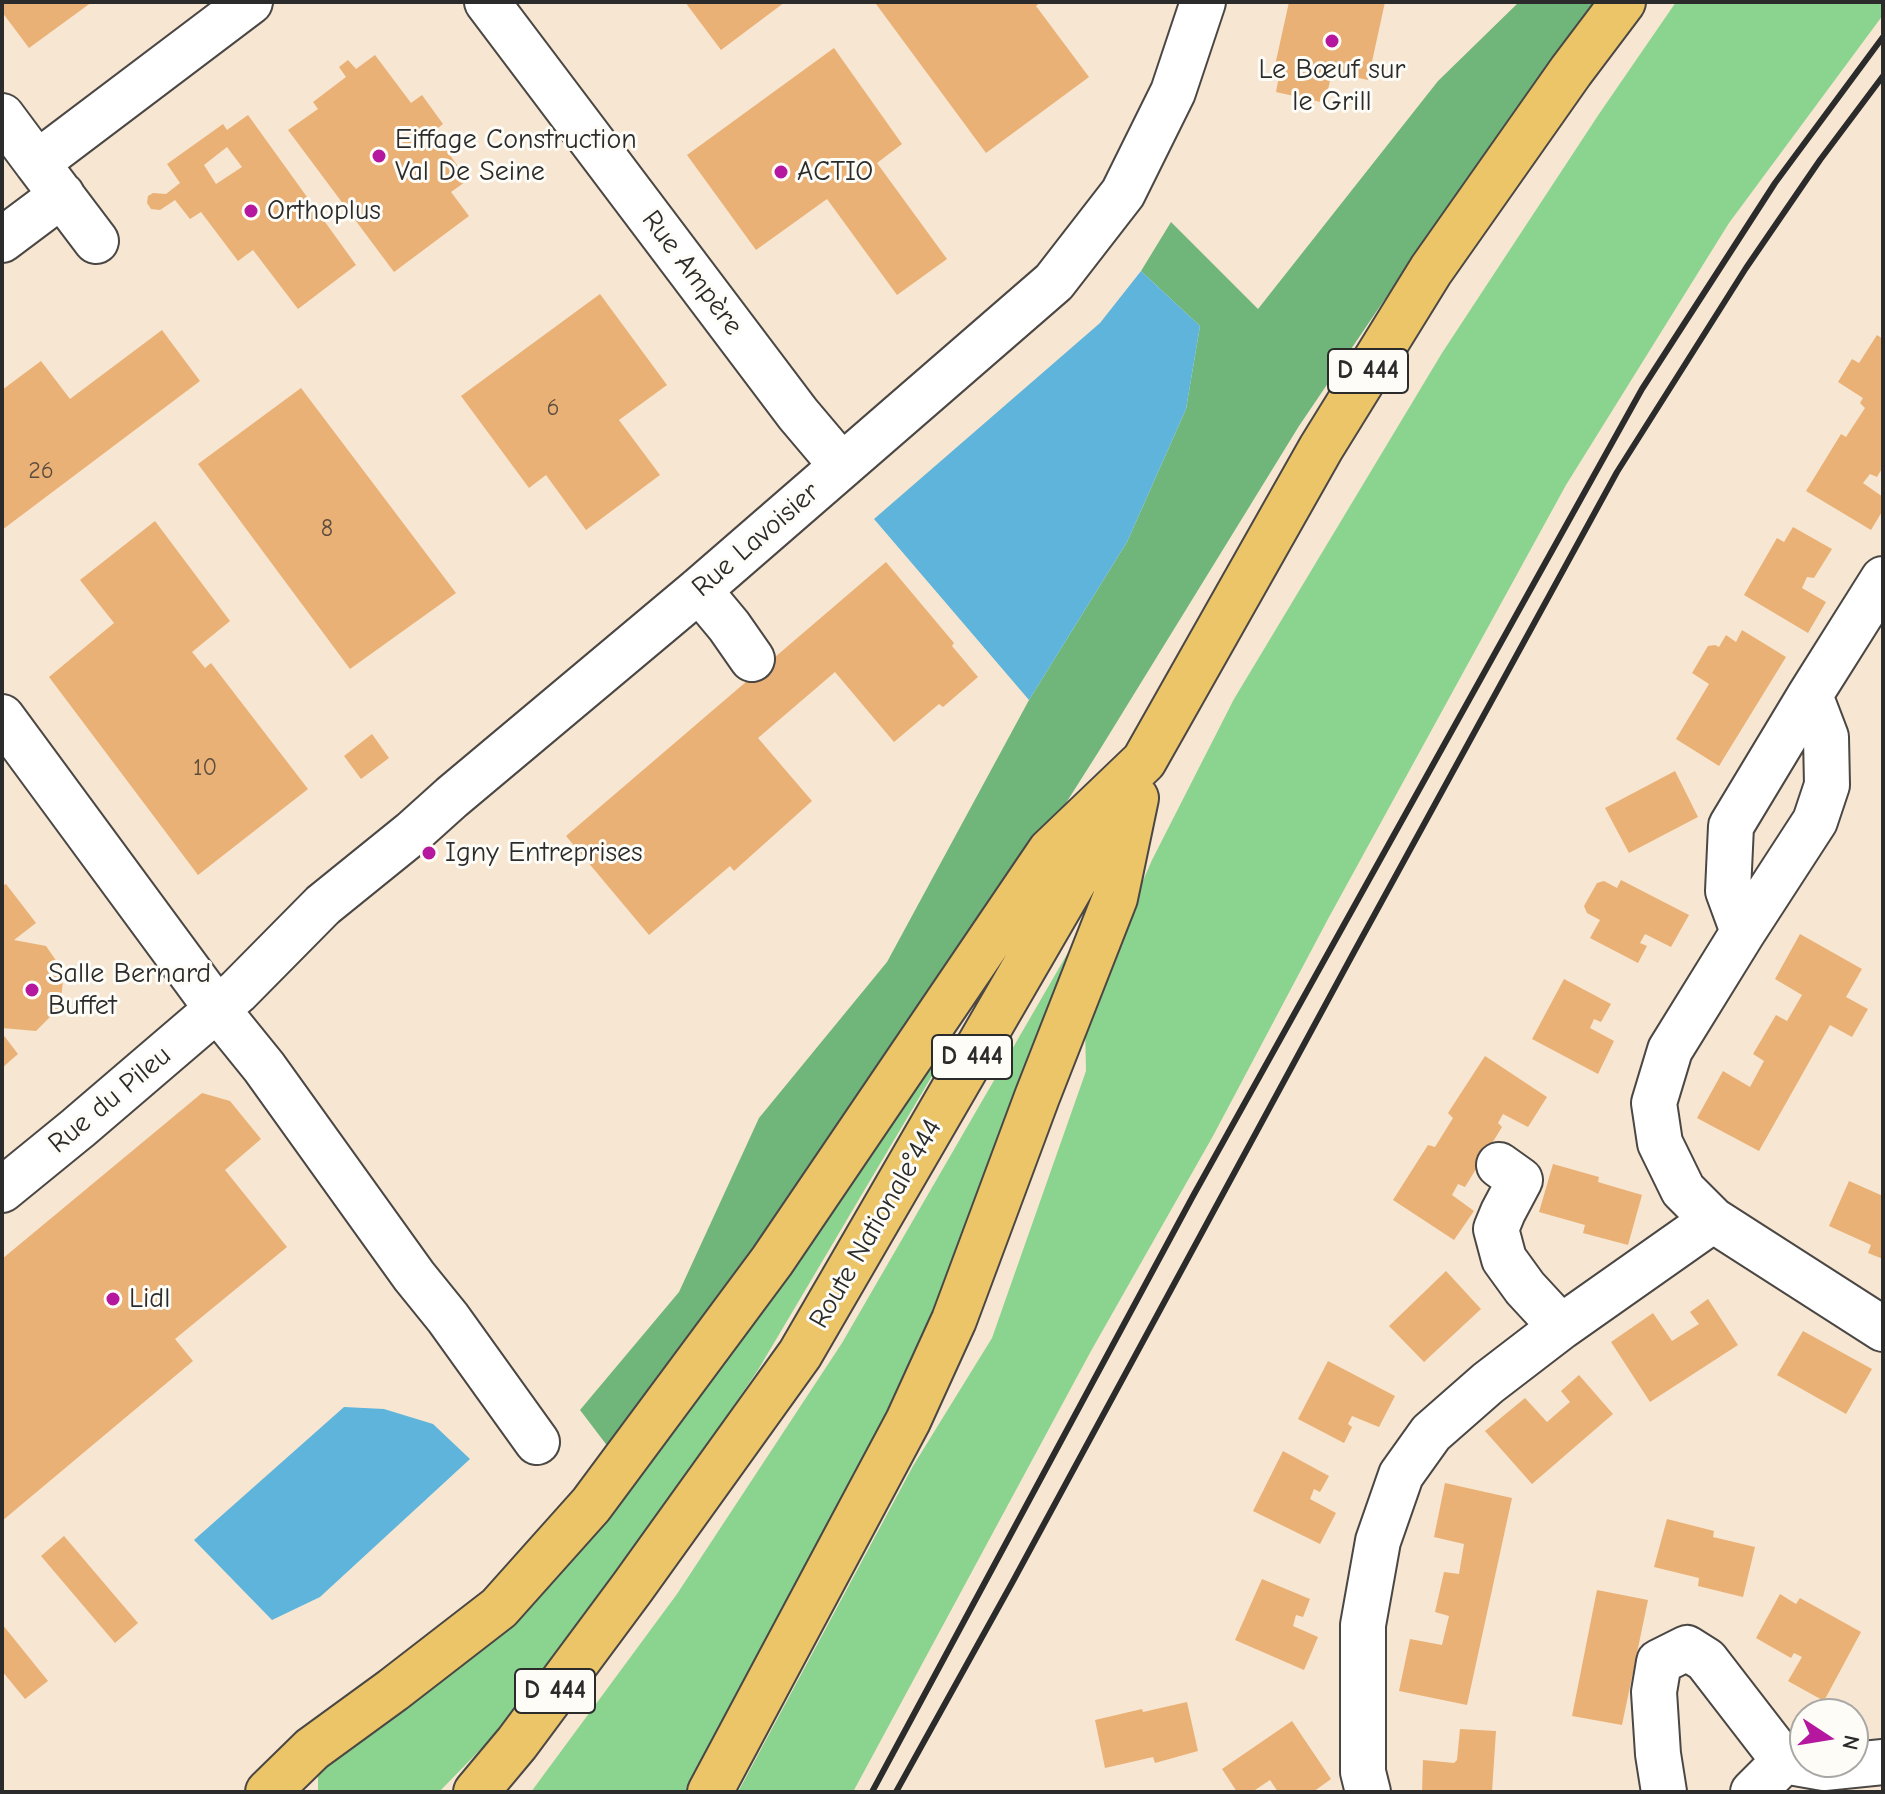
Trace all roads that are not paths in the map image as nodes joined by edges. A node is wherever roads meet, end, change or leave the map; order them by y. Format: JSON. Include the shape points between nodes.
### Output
{"nodes":[{"id":1,"x":250,"y":2,"type":"edge"},
{"id":2,"x":487,"y":2,"type":"edge"},
{"id":3,"x":1203,"y":2,"type":"edge"},
{"id":4,"x":1623,"y":2,"type":"edge"},
{"id":5,"x":2,"y":116,"type":"edge"},
{"id":6,"x":50,"y":179,"type":"junction"},
{"id":7,"x":2,"y":240,"type":"edge"},
{"id":8,"x":96,"y":241,"type":"dead end"},
{"id":9,"x":842,"y":466,"type":"junction"},
{"id":10,"x":1883,"y":579,"type":"edge"},
{"id":11,"x":699,"y":590,"type":"junction"},
{"id":12,"x":752,"y":659,"type":"dead end"},
{"id":13,"x":1810,"y":695,"type":"junction"},
{"id":14,"x":2,"y":717,"type":"edge"},
{"id":15,"x":1144,"y":761,"type":"junction"},
{"id":16,"x":1743,"y":932,"type":"junction"},
{"id":17,"x":217,"y":1009,"type":"junction"},
{"id":18,"x":1499,"y":1165,"type":"dead end"},
{"id":19,"x":2,"y":1190,"type":"edge"},
{"id":20,"x":1713,"y":1220,"type":"junction"},
{"id":21,"x":1561,"y":1327,"type":"junction"},
{"id":22,"x":1883,"y":1329,"type":"edge"},
{"id":23,"x":800,"y":1354,"type":"junction"},
{"id":24,"x":537,"y":1442,"type":"dead end"},
{"id":25,"x":1784,"y":1761,"type":"junction"},
{"id":26,"x":1883,"y":1762,"type":"edge"},
{"id":27,"x":268,"y":1792,"type":"edge"},
{"id":28,"x":476,"y":1792,"type":"edge"},
{"id":29,"x":505,"y":1792,"type":"edge"},
{"id":30,"x":710,"y":1792,"type":"edge"},
{"id":31,"x":1368,"y":1792,"type":"edge"},
{"id":32,"x":1664,"y":1792,"type":"edge"},
{"id":33,"x":1753,"y":1792,"type":"edge"}],
"edges":[{"from":1,"to":6,"type":"street"},
{"from":2,"to":9,"type":"street","name":"Rue Ampère"},
{"from":3,"to":9,"type":"street","name":"Rue Lavoisier","via":[[1173,92],[1123,193],[1054,282]]},
{"from":4,"to":15,"type":"main road","number":"D 444","via":[[1431,270],[1321,448]]},
{"from":5,"to":6,"type":"street"},
{"from":6,"to":7,"type":"street"},
{"from":6,"to":8,"type":"street"},
{"from":9,"to":11,"type":"street","name":"Rue Lavoisier"},
{"from":10,"to":13,"type":"street"},
{"from":11,"to":12,"type":"street"},
{"from":11,"to":17,"type":"street","name":"Rue Lavoisier","via":[[323,905]]},
{"from":13,"to":16,"type":"street","via":[[1731,826],[1728,891]]},
{"from":13,"to":16,"type":"street","via":[[1826,737],[1827,785],[1815,821]]},
{"from":14,"to":17,"type":"street"},
{"from":15,"to":23,"type":"main road","name":"Route Nationale°444","number":"D 444"},
{"from":15,"to":27,"type":"main road","via":[[1050,851],[772,1261],[591,1505],[499,1608],[312,1749]]},
{"from":15,"to":30,"type":"main road","via":[[1115,898],[954,1320],[908,1421]]},
{"from":16,"to":20,"type":"street","via":[[1670,1050],[1654,1103],[1660,1143],[1683,1190]]},
{"from":17,"to":19,"type":"street","name":"Rue du Pileu"},
{"from":17,"to":24,"type":"street"},
{"from":18,"to":21,"type":"street","via":[[1520,1180],[1496,1229],[1504,1259]]},
{"from":20,"to":21,"type":"street"},
{"from":20,"to":22,"type":"street"},
{"from":21,"to":31,"type":"street","via":[[1431,1433],[1401,1475],[1378,1541],[1363,1625],[1363,1772]]},
{"from":23,"to":28,"type":"main road","name":"Route Nationale°444","number":"D 444","via":[[632,1588]]},
{"from":23,"to":29,"type":"main road","number":"D 444","via":[[647,1607]]},
{"from":25,"to":26,"type":"street","via":[[1824,1768]]},
{"from":25,"to":32,"type":"street","via":[[1706,1660],[1687,1648],[1659,1662],[1654,1692]]},
{"from":25,"to":33,"type":"street"}]}
